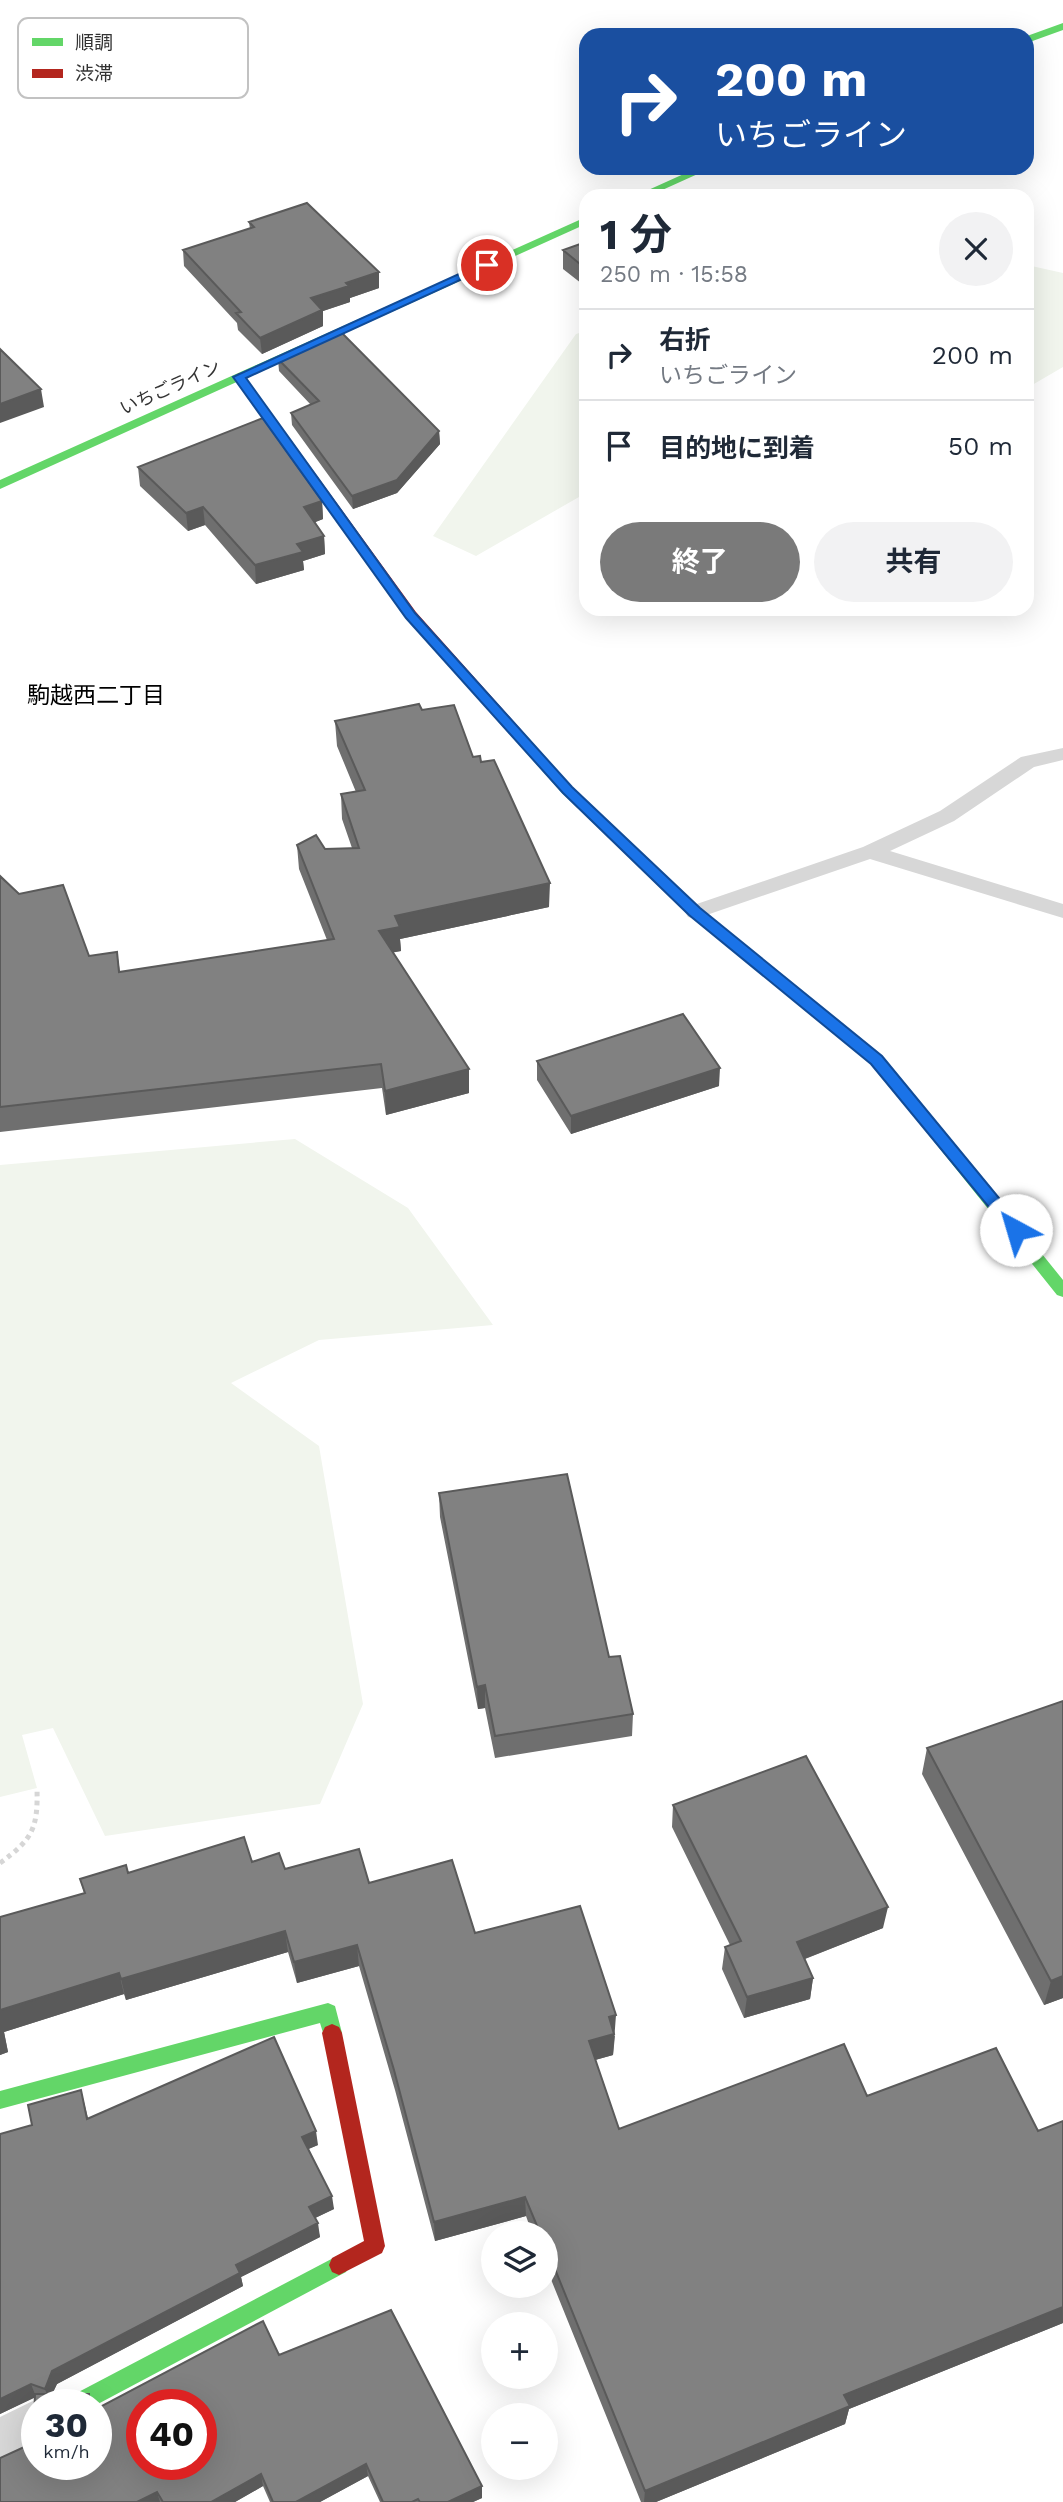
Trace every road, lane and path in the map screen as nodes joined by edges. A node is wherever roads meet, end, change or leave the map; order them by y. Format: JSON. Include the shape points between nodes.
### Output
{"nodes":[{"id":1,"x":1063,"y":26,"type":"edge"},
{"id":2,"x":1034,"y":37,"type":"edge"},
{"id":3,"x":690,"y":175,"type":"edge"},
{"id":4,"x":656,"y":189,"type":"edge"},
{"id":5,"x":579,"y":223,"type":"edge"},
{"id":6,"x":239,"y":377,"type":"junction"},
{"id":7,"x":0,"y":485,"type":"edge"},
{"id":8,"x":1063,"y":754,"type":"edge"},
{"id":9,"x":870,"y":852,"type":"junction"},
{"id":10,"x":1063,"y":911,"type":"edge"},
{"id":11,"x":695,"y":912,"type":"junction"},
{"id":12,"x":1059,"y":1278,"type":"edge"},
{"id":13,"x":37,"y":1788,"type":"dead end"},
{"id":14,"x":0,"y":1863,"type":"edge"},
{"id":15,"x":0,"y":2100,"type":"edge"},
{"id":16,"x":104,"y":2389,"type":"edge"},
{"id":17,"x":21,"y":2434,"type":"edge"},
{"id":18,"x":0,"y":2445,"type":"edge"}],
"edges":[{"from":1,"to":2,"type":"main road"},
{"from":3,"to":4,"type":"main road"},
{"from":5,"to":6,"type":"main road","name":"いちごライン"},
{"from":6,"to":7,"type":"main road","name":"いちごライン"},
{"from":6,"to":11,"type":"main road","via":[[411,615],[568,790]]},
{"from":8,"to":9,"type":"lane","via":[[1028,762],[947,816]]},
{"from":9,"to":10,"type":"lane"},
{"from":9,"to":11,"type":"lane"},
{"from":11,"to":12,"type":"main road","via":[[877,1060]]},
{"from":13,"to":14,"type":"path","via":[[37,1825],[24,1846]]},
{"from":15,"to":16,"type":"main road","via":[[328,2012],[375,2246]]},
{"from":17,"to":18,"type":"street"}]}
